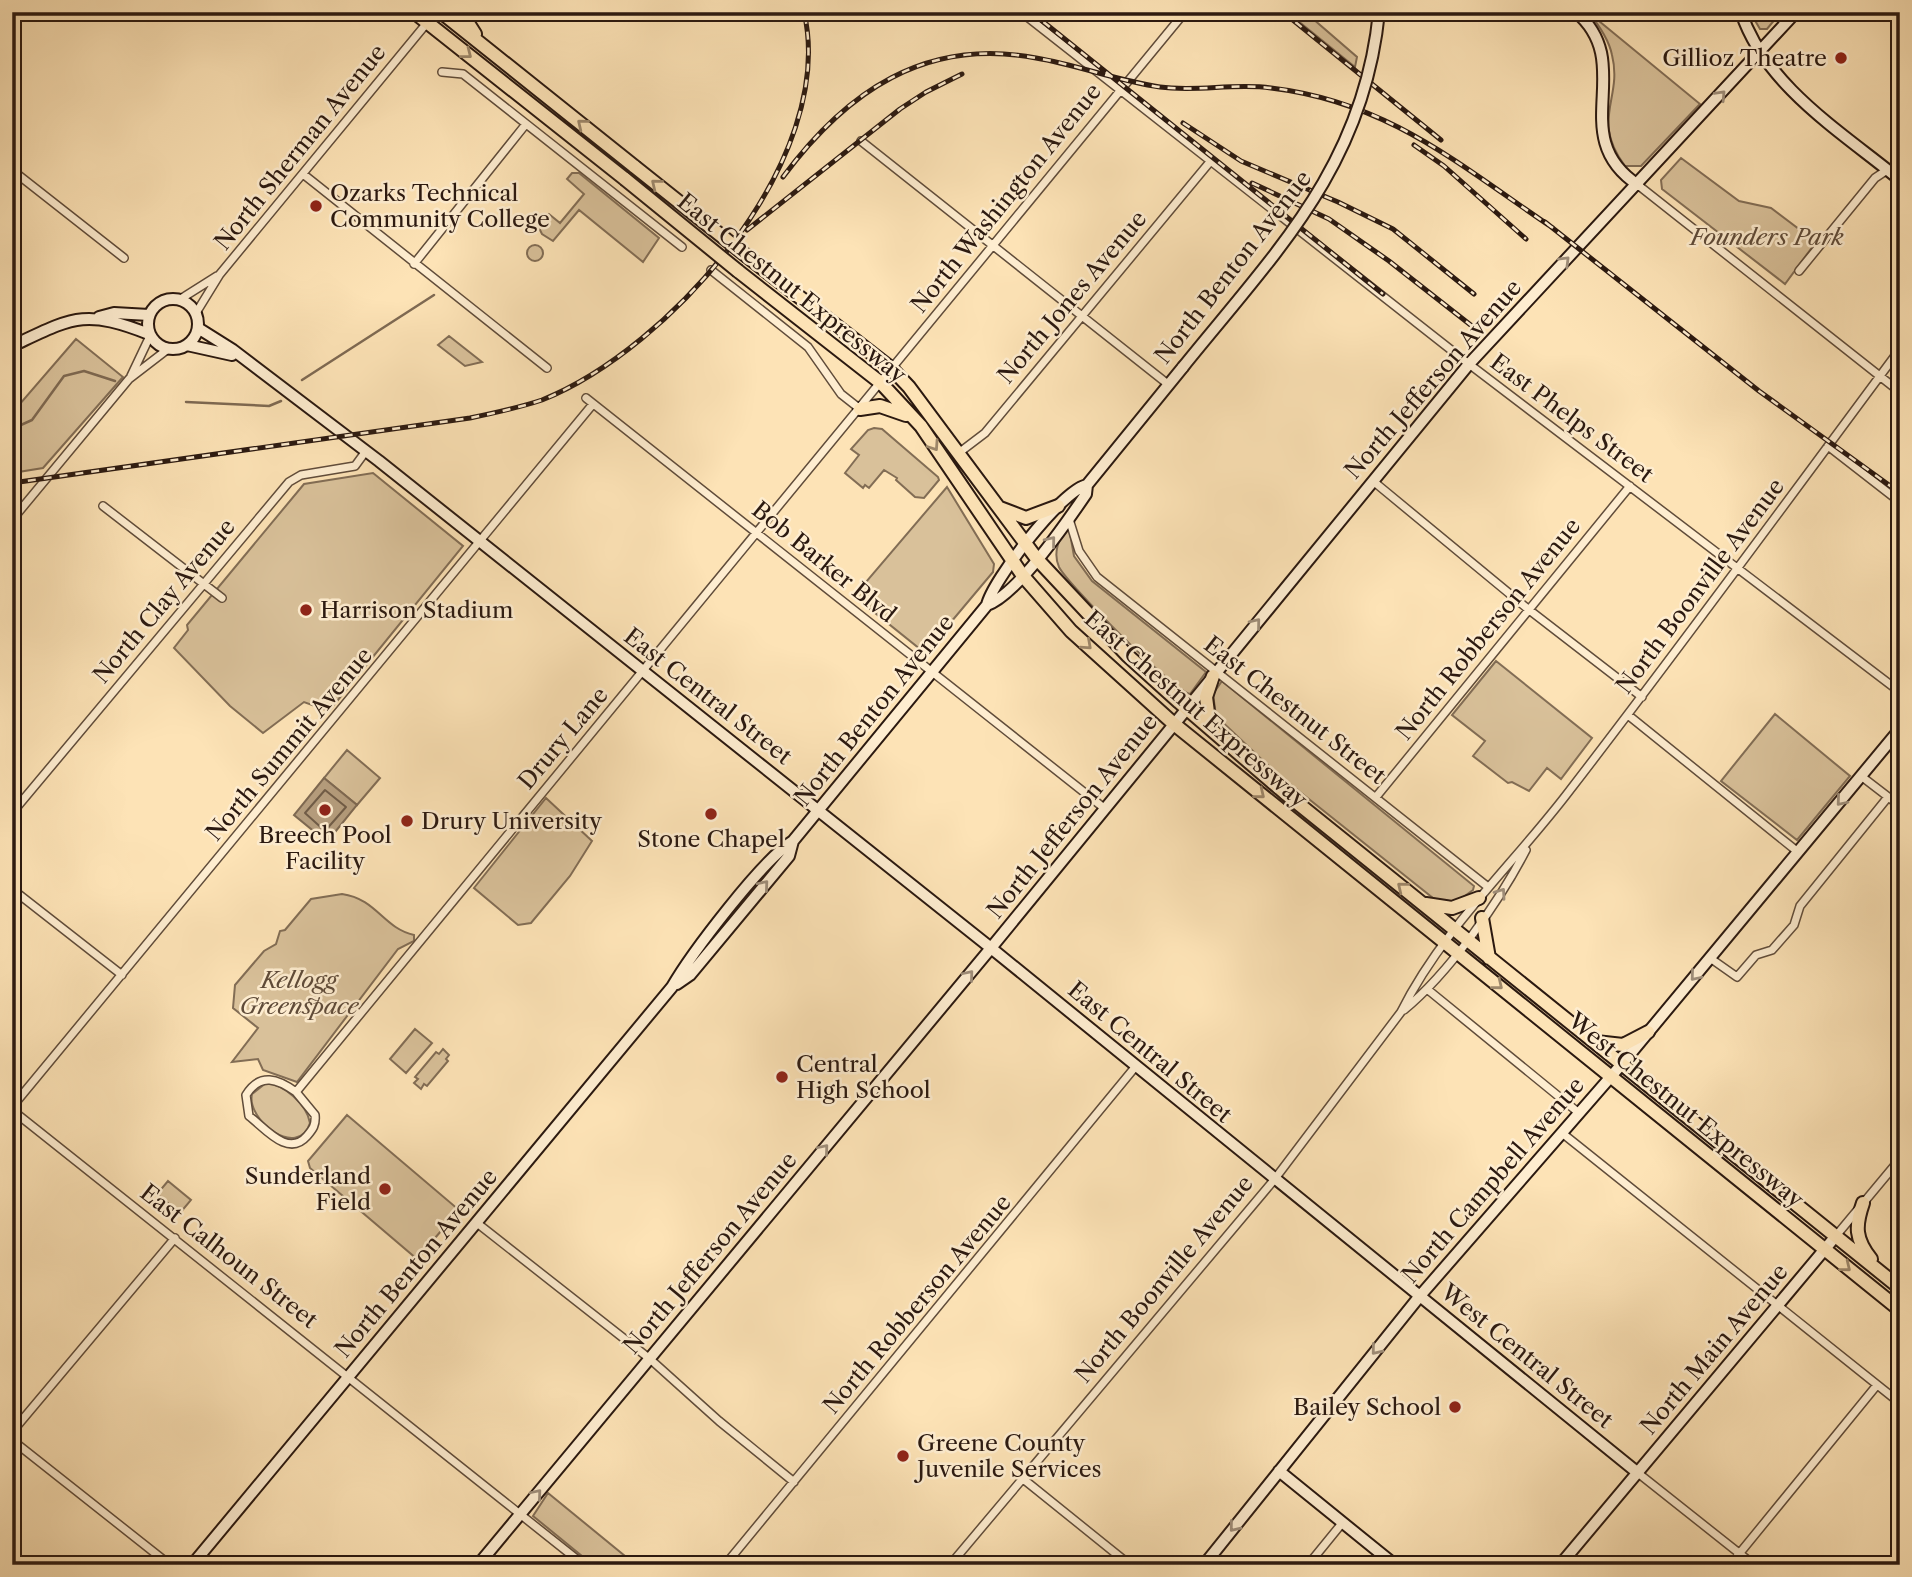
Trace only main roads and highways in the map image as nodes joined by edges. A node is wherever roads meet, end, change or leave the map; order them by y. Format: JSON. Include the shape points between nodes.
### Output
{"nodes":[{"id":1,"x":414,"y":12,"type":"edge"},
{"id":2,"x":442,"y":12,"type":"edge"},
{"id":3,"x":461,"y":12,"type":"edge"},
{"id":4,"x":1380,"y":12,"type":"edge"},
{"id":5,"x":1576,"y":12,"type":"edge"},
{"id":6,"x":1741,"y":12,"type":"edge"},
{"id":7,"x":1796,"y":12,"type":"edge"},
{"id":8,"x":1891,"y":12,"type":"edge"},
{"id":9,"x":432,"y":17,"type":"edge"},
{"id":10,"x":1900,"y":20,"type":"edge"},
{"id":11,"x":481,"y":44,"type":"junction"},
{"id":12,"x":1762,"y":52,"type":"junction"},
{"id":13,"x":1900,"y":180,"type":"edge"},
{"id":14,"x":1638,"y":185,"type":"junction"},
{"id":15,"x":149,"y":314,"type":"junction"},
{"id":16,"x":96,"y":317,"type":"junction"},
{"id":17,"x":198,"y":328,"type":"junction"},
{"id":18,"x":149,"y":335,"type":"junction"},
{"id":19,"x":187,"y":345,"type":"junction"},
{"id":20,"x":12,"y":346,"type":"edge"},
{"id":21,"x":242,"y":358,"type":"junction"},
{"id":22,"x":860,"y":409,"type":"road end"},
{"id":23,"x":921,"y":426,"type":"junction"},
{"id":24,"x":1087,"y":485,"type":"junction"},
{"id":25,"x":995,"y":505,"type":"junction"},
{"id":26,"x":1058,"y":506,"type":"junction"},
{"id":27,"x":1026,"y":546,"type":"junction"},
{"id":28,"x":1037,"y":559,"type":"junction"},
{"id":29,"x":1013,"y":561,"type":"junction"},
{"id":30,"x":1023,"y":576,"type":"junction"},
{"id":31,"x":987,"y":605,"type":"junction"},
{"id":32,"x":1215,"y":673,"type":"junction"},
{"id":33,"x":1186,"y":708,"type":"junction"},
{"id":34,"x":1174,"y":724,"type":"junction"},
{"id":35,"x":1210,"y":728,"type":"junction"},
{"id":36,"x":1900,"y":729,"type":"edge"},
{"id":37,"x":818,"y":810,"type":"junction"},
{"id":38,"x":1479,"y":898,"type":"road end"},
{"id":39,"x":1420,"y":902,"type":"junction"},
{"id":40,"x":1482,"y":918,"type":"road end"},
{"id":41,"x":1455,"y":930,"type":"joint"},
{"id":42,"x":1445,"y":943,"type":"joint"},
{"id":43,"x":991,"y":948,"type":"junction"},
{"id":44,"x":1489,"y":958,"type":"junction"},
{"id":45,"x":1648,"y":1032,"type":"junction"},
{"id":46,"x":1590,"y":1040,"type":"junction"},
{"id":47,"x":1621,"y":1065,"type":"junction"},
{"id":48,"x":1611,"y":1077,"type":"junction"},
{"id":49,"x":1273,"y":1180,"type":"joint"},
{"id":50,"x":1863,"y":1203,"type":"road end"},
{"id":51,"x":1835,"y":1237,"type":"junction"},
{"id":52,"x":1825,"y":1250,"type":"junction"},
{"id":53,"x":1887,"y":1278,"type":"junction"},
{"id":54,"x":1900,"y":1288,"type":"edge"},
{"id":55,"x":1419,"y":1297,"type":"junction"},
{"id":56,"x":1900,"y":1310,"type":"edge"},
{"id":57,"x":1279,"y":1471,"type":"junction"},
{"id":58,"x":1638,"y":1473,"type":"junction"},
{"id":59,"x":192,"y":1565,"type":"edge"},
{"id":60,"x":478,"y":1565,"type":"edge"},
{"id":61,"x":1203,"y":1565,"type":"edge"},
{"id":62,"x":1395,"y":1565,"type":"edge"},
{"id":63,"x":1560,"y":1565,"type":"edge"}],
"edges":[{"from":1,"to":9,"type":"main road","name":"East Chestnut Expressway"},
{"from":2,"to":11,"type":"main road","name":"East Chestnut Expressway"},
{"from":3,"to":11,"type":"main road"},
{"from":4,"to":24,"type":"main road","name":"North Benton Avenue","bridge":true,"via":[[1368,82],[1332,172],[1301,222]]},
{"from":5,"to":14,"type":"main road","via":[[1595,33],[1605,59],[1600,120],[1604,146],[1616,167]]},
{"from":6,"to":12,"type":"main road"},
{"from":7,"to":12,"type":"main road","name":"North Jefferson Avenue"},
{"from":8,"to":10,"type":"main road"},
{"from":9,"to":23,"type":"main road","name":"East Chestnut Expressway","one_way":true,"bridge":true,"via":[[625,179],[881,383]]},
{"from":25,"to":11,"type":"main road","name":"East Chestnut Expressway","one_way":true,"bridge":true,"via":[[960,452],[892,369]]},
{"from":12,"to":13,"type":"main road","via":[[1789,89]]},
{"from":14,"to":12,"type":"main road","name":"North Jefferson Avenue","one_way":true},
{"from":32,"to":14,"type":"main road","name":"North Jefferson Avenue","one_way":true,"via":[[1469,365]]},
{"from":15,"to":16,"type":"main road"},
{"from":15,"to":17,"type":"main road","via":[[160,302],[180,300],[196,313]]},
{"from":15,"to":18,"type":"main road"},
{"from":16,"to":18,"type":"main road"},
{"from":16,"to":20,"type":"main road","via":[[63,321]]},
{"from":17,"to":19,"type":"main road"},
{"from":17,"to":21,"type":"main road","name":"East Central Street"},
{"from":18,"to":19,"type":"main road","via":[[168,349]]},
{"from":19,"to":21,"type":"main road","name":"East Central Street"},
{"from":21,"to":37,"type":"main road","name":"East Central Street"},
{"from":22,"to":23,"type":"main road","via":[[902,412]]},
{"from":23,"to":29,"type":"main road","name":"East Chestnut Expressway","one_way":true},
{"from":24,"to":26,"type":"main road","name":"North Benton Avenue","via":[[1079,486]]},
{"from":28,"to":24,"type":"main road","name":"North Benton Avenue","one_way":true,"via":[[1086,494]]},
{"from":25,"to":26,"type":"main road","via":[[1026,518]]},
{"from":25,"to":27,"type":"main road","name":"East Chestnut Expressway"},
{"from":26,"to":27,"type":"main road","name":"North Benton Avenue"},
{"from":27,"to":28,"type":"main road","name":"East Chestnut Expressway"},
{"from":27,"to":29,"type":"main road","name":"North Benton Avenue"},
{"from":28,"to":30,"type":"main road","name":"North Benton Avenue"},
{"from":28,"to":33,"type":"main road","name":"East Chestnut Expressway","via":[[1127,655]]},
{"from":29,"to":30,"type":"main road","name":"East Chestnut Expressway"},
{"from":29,"to":31,"type":"main road","name":"North Benton Avenue","via":[[990,592]]},
{"from":30,"to":31,"type":"main road","name":"North Benton Avenue","via":[[998,602]]},
{"from":30,"to":34,"type":"main road","name":"East Chestnut Expressway","one_way":true,"via":[[1071,631]]},
{"from":31,"to":37,"type":"main road","name":"North Benton Avenue"},
{"from":32,"to":33,"type":"main road","name":"North Jefferson Avenue"},
{"from":32,"to":35,"type":"main road","via":[[1206,697]]},
{"from":33,"to":34,"type":"main road","name":"North Jefferson Avenue"},
{"from":33,"to":35,"type":"main road","name":"East Chestnut Expressway"},
{"from":34,"to":42,"type":"main road","name":"East Chestnut Expressway","one_way":true},
{"from":34,"to":43,"type":"main road","name":"North Jefferson Avenue"},
{"from":39,"to":35,"type":"main road","name":"East Chestnut Expressway","one_way":true},
{"from":36,"to":45,"type":"main road","name":"North Campbell Avenue","one_way":true},
{"from":37,"to":43,"type":"main road","name":"East Central Street"},
{"from":37,"to":59,"type":"main road","name":"North Benton Avenue","via":[[763,869],[672,987]]},
{"from":38,"to":39,"type":"main road","via":[[1452,908]]},
{"from":39,"to":41,"type":"main road","name":"East Chestnut Expressway"},
{"from":40,"to":44,"type":"main road"},
{"from":41,"to":44,"type":"main road","name":"West Chestnut Expressway"},
{"from":42,"to":48,"type":"main road","name":"West Chestnut Expressway","one_way":true},
{"from":43,"to":49,"type":"main road","name":"East Central Street"},
{"from":60,"to":43,"type":"main road","name":"North Jefferson Avenue","one_way":true},
{"from":44,"to":46,"type":"main road","name":"West Chestnut Expressway"},
{"from":45,"to":46,"type":"main road","via":[[1616,1046]]},
{"from":45,"to":47,"type":"main road","name":"North Campbell Avenue"},
{"from":46,"to":47,"type":"main road","name":"West Chestnut Expressway"},
{"from":47,"to":48,"type":"main road","name":"North Campbell Avenue"},
{"from":47,"to":51,"type":"main road","name":"West Chestnut Expressway"},
{"from":48,"to":52,"type":"main road","name":"West Chestnut Expressway"},
{"from":48,"to":55,"type":"main road","name":"North Campbell Avenue"},
{"from":49,"to":55,"type":"main road","name":"West Central Street"},
{"from":50,"to":53,"type":"main road","via":[[1858,1239]]},
{"from":51,"to":52,"type":"main road","name":"North Main Avenue"},
{"from":51,"to":53,"type":"main road","name":"West Chestnut Expressway"},
{"from":52,"to":56,"type":"main road","name":"West Chestnut Expressway","one_way":true},
{"from":52,"to":58,"type":"main road","name":"North Main Avenue"},
{"from":53,"to":54,"type":"main road","name":"West Chestnut Expressway"},
{"from":55,"to":57,"type":"main road","name":"North Campbell Avenue","one_way":true},
{"from":55,"to":58,"type":"main road","name":"West Central Street"},
{"from":57,"to":61,"type":"main road","name":"North Campbell Avenue","one_way":true},
{"from":57,"to":62,"type":"main road"},
{"from":58,"to":63,"type":"main road","name":"North Main Avenue"}]}
